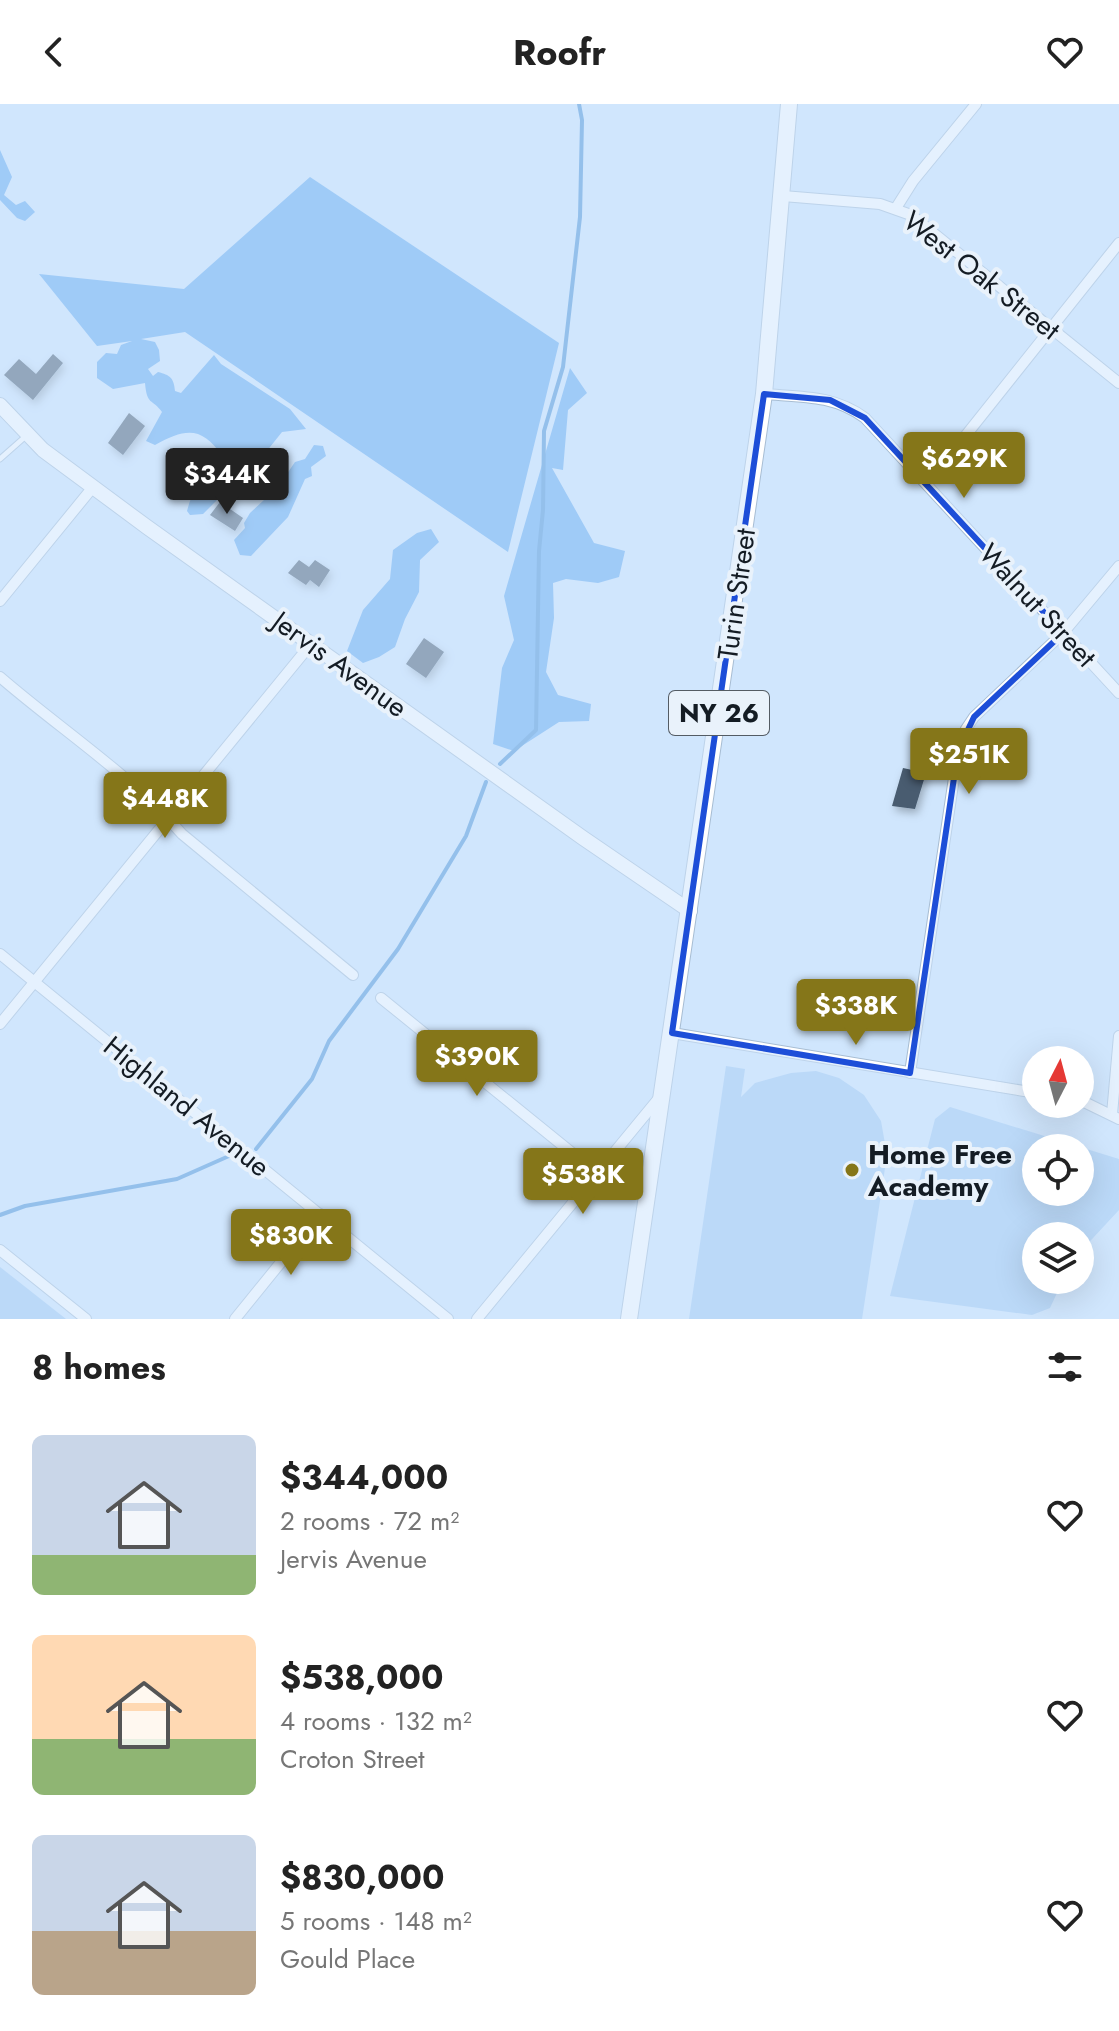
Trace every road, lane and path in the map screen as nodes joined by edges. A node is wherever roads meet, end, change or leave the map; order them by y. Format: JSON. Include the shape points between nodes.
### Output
{"nodes":[{"id":1,"x":789,"y":104,"type":"edge"},
{"id":2,"x":976,"y":104,"type":"edge"},
{"id":3,"x":783,"y":196,"type":"junction"},
{"id":4,"x":896,"y":208,"type":"junction"},
{"id":5,"x":1119,"y":243,"type":"edge"},
{"id":6,"x":1051,"y":328,"type":"junction"},
{"id":7,"x":1119,"y":383,"type":"edge"},
{"id":8,"x":764,"y":394,"type":"junction"},
{"id":9,"x":0,"y":405,"type":"edge"},
{"id":10,"x":28,"y":435,"type":"junction"},
{"id":11,"x":0,"y":459,"type":"edge"},
{"id":12,"x":927,"y":484,"type":"junction"},
{"id":13,"x":93,"y":487,"type":"junction"},
{"id":14,"x":1119,"y":566,"type":"edge"},
{"id":15,"x":0,"y":601,"type":"edge"},
{"id":16,"x":1063,"y":633,"type":"junction"},
{"id":17,"x":311,"y":644,"type":"junction"},
{"id":18,"x":0,"y":677,"type":"edge"},
{"id":19,"x":1119,"y":693,"type":"edge"},
{"id":20,"x":168,"y":818,"type":"junction"},
{"id":21,"x":690,"y":911,"type":"junction"},
{"id":22,"x":0,"y":954,"type":"edge"},
{"id":23,"x":353,"y":975,"type":"dead end"},
{"id":24,"x":35,"y":982,"type":"junction"},
{"id":25,"x":381,"y":998,"type":"dead end"},
{"id":26,"x":0,"y":1024,"type":"edge"},
{"id":27,"x":672,"y":1033,"type":"junction"},
{"id":28,"x":1119,"y":1036,"type":"edge"},
{"id":29,"x":910,"y":1073,"type":"junction"},
{"id":30,"x":1022,"y":1091,"type":"edge"},
{"id":31,"x":663,"y":1092,"type":"junction"},
{"id":32,"x":1094,"y":1107,"type":"edge"},
{"id":33,"x":1115,"y":1117,"type":"edge"},
{"id":34,"x":593,"y":1178,"type":"junction"},
{"id":35,"x":320,"y":1214,"type":"junction"},
{"id":36,"x":0,"y":1250,"type":"edge"},
{"id":37,"x":86,"y":1319,"type":"edge"},
{"id":38,"x":235,"y":1319,"type":"edge"},
{"id":39,"x":448,"y":1319,"type":"edge"},
{"id":40,"x":477,"y":1319,"type":"edge"},
{"id":41,"x":629,"y":1319,"type":"edge"}],
"edges":[{"from":1,"to":3,"type":"main road","name":"Turin Street","number":"NY 26"},
{"from":2,"to":4,"type":"street"},
{"from":3,"to":4,"type":"street","name":"West Oak Street"},
{"from":3,"to":8,"type":"main road","name":"Turin Street","number":"NY 26"},
{"from":4,"to":6,"type":"street","name":"West Oak Street"},
{"from":5,"to":6,"type":"street"},
{"from":6,"to":7,"type":"street","name":"West Oak Street"},
{"from":6,"to":12,"type":"street"},
{"from":8,"to":12,"type":"street","name":"Walnut Street","via":[[848,405]]},
{"from":8,"to":21,"type":"main road","name":"Turin Street","number":"NY 26"},
{"from":9,"to":10,"type":"street","name":"Jervis Avenue"},
{"from":10,"to":11,"type":"lane"},
{"from":10,"to":13,"type":"street","name":"Jervis Avenue"},
{"from":12,"to":16,"type":"street","name":"Walnut Street"},
{"from":13,"to":15,"type":"street"},
{"from":13,"to":17,"type":"street","name":"Jervis Avenue"},
{"from":14,"to":16,"type":"street"},
{"from":16,"to":19,"type":"street","name":"Walnut Street"},
{"from":16,"to":29,"type":"street","via":[[974,717],[958,751]]},
{"from":17,"to":20,"type":"street"},
{"from":17,"to":21,"type":"street","name":"Jervis Avenue"},
{"from":18,"to":20,"type":"street"},
{"from":20,"to":23,"type":"street"},
{"from":20,"to":24,"type":"street"},
{"from":21,"to":27,"type":"main road","name":"Turin Street","number":"NY 26"},
{"from":22,"to":24,"type":"street","name":"Highland Avenue"},
{"from":24,"to":26,"type":"street"},
{"from":24,"to":35,"type":"street","name":"Highland Avenue"},
{"from":25,"to":34,"type":"street","via":[[577,1157]]},
{"from":27,"to":29,"type":"street"},
{"from":27,"to":31,"type":"main road","name":"Turin Street","number":"NY 26"},
{"from":28,"to":33,"type":"street"},
{"from":29,"to":30,"type":"street"},
{"from":31,"to":34,"type":"street"},
{"from":31,"to":41,"type":"main road","name":"Turin Street","number":"NY 26"},
{"from":32,"to":33,"type":"street"},
{"from":34,"to":40,"type":"street"},
{"from":35,"to":38,"type":"street"},
{"from":35,"to":39,"type":"street","name":"Highland Avenue"},
{"from":36,"to":37,"type":"street"}]}
